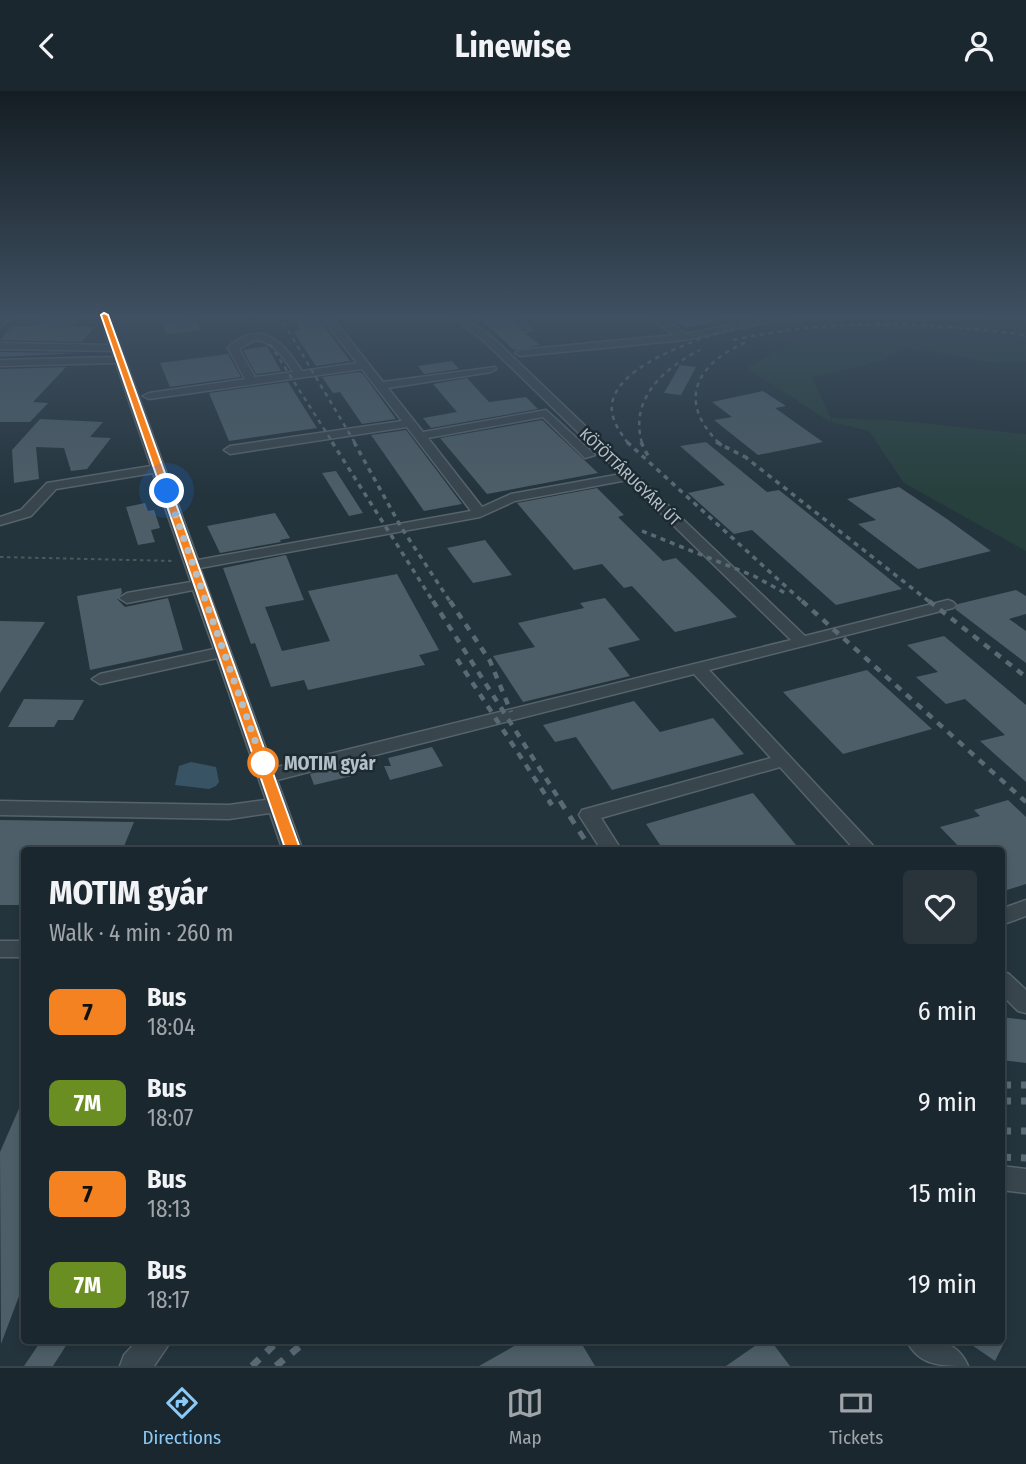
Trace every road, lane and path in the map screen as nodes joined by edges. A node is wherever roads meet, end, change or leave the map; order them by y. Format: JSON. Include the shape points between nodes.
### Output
{"nodes":[{"id":1,"x":125,"y":374,"type":"edge"},
{"id":2,"x":248,"y":374,"type":"edge"},
{"id":3,"x":296,"y":374,"type":"edge"},
{"id":4,"x":372,"y":374,"type":"edge"},
{"id":5,"x":455,"y":374,"type":"edge"},
{"id":6,"x":525,"y":374,"type":"edge"},
{"id":7,"x":252,"y":381,"type":"junction"},
{"id":8,"x":380,"y":386,"type":"junction"},
{"id":9,"x":149,"y":396,"type":"dead end"},
{"id":10,"x":409,"y":423,"type":"junction"},
{"id":11,"x":420,"y":436,"type":"junction"},
{"id":12,"x":230,"y":450,"type":"dead end"},
{"id":13,"x":589,"y":455,"type":"dead end"},
{"id":14,"x":159,"y":468,"type":"junction"},
{"id":15,"x":630,"y":476,"type":"junction"},
{"id":16,"x":480,"y":513,"type":"junction"},
{"id":17,"x":0,"y":521,"type":"edge"},
{"id":18,"x":0,"y":557,"type":"edge"},
{"id":19,"x":194,"y":563,"type":"junction"},
{"id":20,"x":201,"y":584,"type":"junction"},
{"id":21,"x":127,"y":598,"type":"dead end"},
{"id":22,"x":948,"y":605,"type":"dead end"},
{"id":23,"x":802,"y":642,"type":"junction"},
{"id":24,"x":224,"y":652,"type":"junction"},
{"id":25,"x":698,"y":668,"type":"junction"},
{"id":26,"x":100,"y":679,"type":"dead end"},
{"id":27,"x":784,"y":760,"type":"junction"},
{"id":28,"x":267,"y":776,"type":"junction"},
{"id":29,"x":278,"y":805,"type":"junction"},
{"id":30,"x":0,"y":808,"type":"edge"},
{"id":31,"x":292,"y":847,"type":"edge"},
{"id":32,"x":609,"y":847,"type":"edge"},
{"id":33,"x":860,"y":847,"type":"edge"},
{"id":34,"x":1026,"y":908,"type":"edge"},
{"id":35,"x":1005,"y":916,"type":"edge"},
{"id":36,"x":0,"y":949,"type":"edge"},
{"id":37,"x":21,"y":949,"type":"edge"},
{"id":38,"x":1005,"y":983,"type":"edge"},
{"id":39,"x":1026,"y":1005,"type":"edge"},
{"id":40,"x":1005,"y":1178,"type":"edge"},
{"id":41,"x":1026,"y":1181,"type":"edge"},
{"id":42,"x":153,"y":1344,"type":"edge"},
{"id":43,"x":926,"y":1344,"type":"edge"},
{"id":44,"x":135,"y":1366,"type":"edge"},
{"id":45,"x":953,"y":1366,"type":"edge"}],
"edges":[{"from":1,"to":14,"type":"street"},
{"from":2,"to":7,"type":"street"},
{"from":3,"to":7,"type":"street"},
{"from":4,"to":8,"type":"street"},
{"from":5,"to":8,"type":"street"},
{"from":6,"to":15,"type":"street","name":"KÖTÖTTÁRUGYÁRI ÚT"},
{"from":7,"to":9,"type":"street"},
{"from":8,"to":10,"type":"street"},
{"from":10,"to":11,"type":"street"},
{"from":10,"to":12,"type":"street"},
{"from":11,"to":13,"type":"street","via":[[546,413]]},
{"from":11,"to":16,"type":"street"},
{"from":14,"to":17,"type":"street","via":[[52,486],[26,513]]},
{"from":14,"to":19,"type":"street"},
{"from":15,"to":16,"type":"street","via":[[511,498]]},
{"from":15,"to":23,"type":"street","name":"KÖTÖTTÁRUGYÁRI ÚT"},
{"from":16,"to":19,"type":"street"},
{"from":18,"to":19,"type":"path"},
{"from":19,"to":20,"type":"street"},
{"from":20,"to":21,"type":"street"},
{"from":20,"to":24,"type":"street"},
{"from":22,"to":23,"type":"street"},
{"from":23,"to":25,"type":"street"},
{"from":24,"to":26,"type":"street"},
{"from":24,"to":28,"type":"street"},
{"from":25,"to":27,"type":"street"},
{"from":25,"to":28,"type":"street"},
{"from":27,"to":32,"type":"street","via":[[589,815]]},
{"from":27,"to":33,"type":"street"},
{"from":28,"to":29,"type":"street"},
{"from":29,"to":30,"type":"street","via":[[229,812]]},
{"from":29,"to":31,"type":"street"},
{"from":34,"to":35,"type":"street"},
{"from":36,"to":37,"type":"street"},
{"from":38,"to":39,"type":"street"},
{"from":40,"to":41,"type":"street"},
{"from":42,"to":44,"type":"street"},
{"from":43,"to":45,"type":"street"}]}
